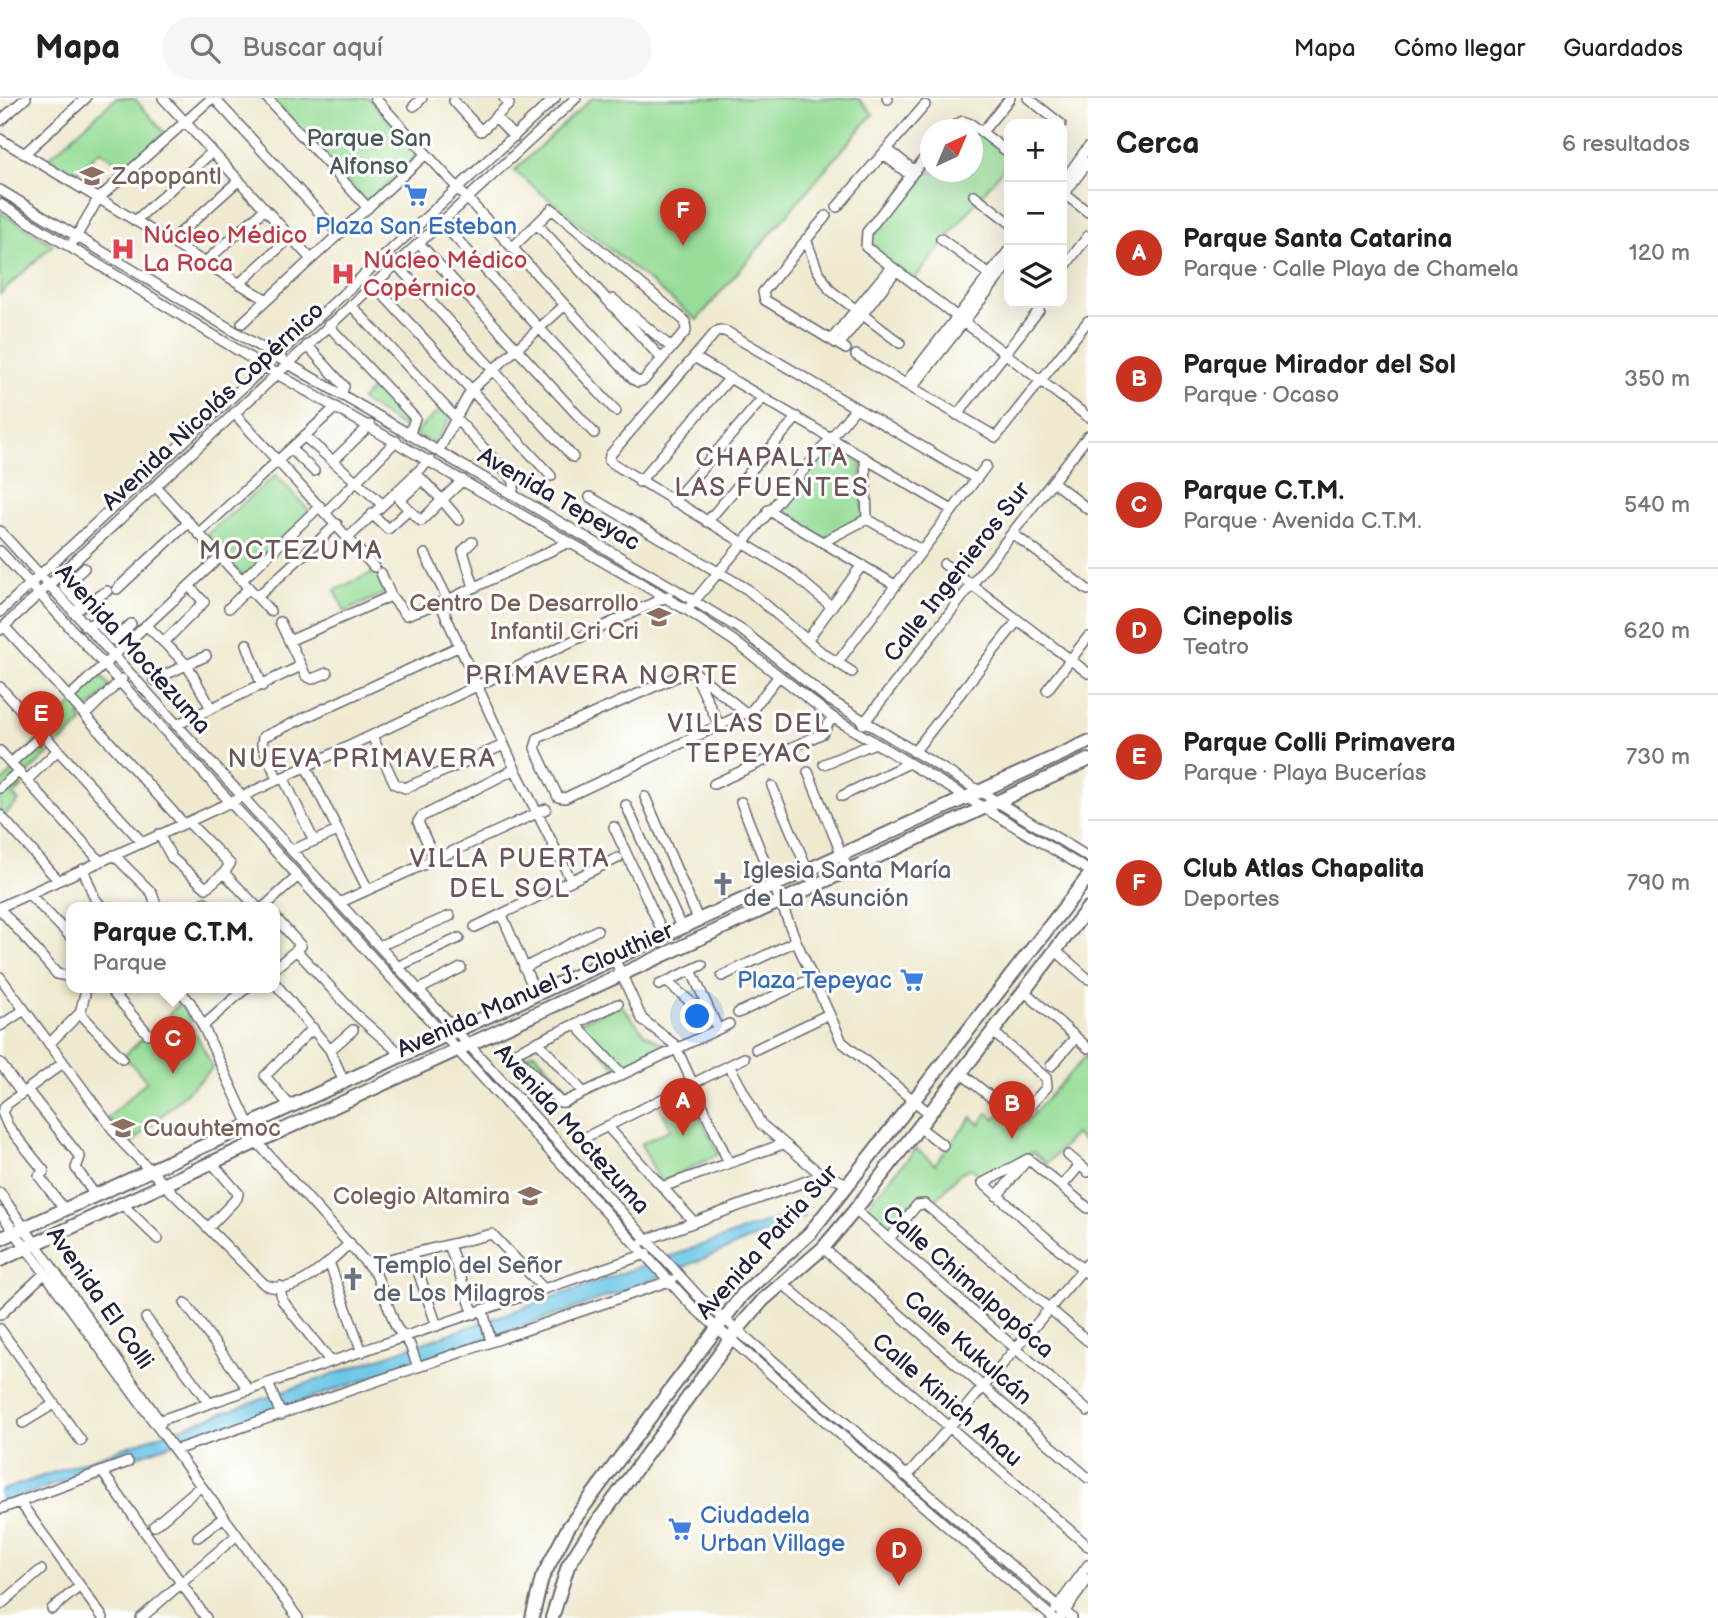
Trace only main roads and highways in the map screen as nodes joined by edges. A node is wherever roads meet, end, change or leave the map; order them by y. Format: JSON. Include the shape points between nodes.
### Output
{"nodes":[{"id":1,"x":1088,"y":742,"type":"edge"},
{"id":2,"x":1088,"y":760,"type":"edge"},
{"id":3,"x":858,"y":846,"type":"junction"},
{"id":4,"x":865,"y":862,"type":"junction"},
{"id":5,"x":1088,"y":877,"type":"edge"},
{"id":6,"x":1087,"y":909,"type":"edge"},
{"id":7,"x":714,"y":912,"type":"junction"},
{"id":8,"x":722,"y":928,"type":"junction"},
{"id":9,"x":0,"y":1238,"type":"edge"},
{"id":10,"x":0,"y":1260,"type":"edge"},
{"id":11,"x":562,"y":1538,"type":"junction"},
{"id":12,"x":565,"y":1572,"type":"junction"},
{"id":13,"x":539,"y":1586,"type":"junction"},
{"id":14,"x":532,"y":1618,"type":"edge"},
{"id":15,"x":552,"y":1618,"type":"edge"}],
"edges":[{"from":1,"to":3,"type":"main road","name":"Avenida Manuel J. Clouthier"},
{"from":2,"to":4,"type":"main road","name":"Avenida Manuel J. Clouthier"},
{"from":3,"to":4,"type":"main road"},
{"from":3,"to":7,"type":"main road","name":"Avenida Manuel J. Clouthier"},
{"from":4,"to":8,"type":"main road","name":"Avenida Manuel J. Clouthier"},
{"from":5,"to":11,"type":"main road","name":"Avenida Patria Sur","via":[[810,1233],[743,1294]]},
{"from":6,"to":12,"type":"main road","name":"Avenida Patria Sur","via":[[855,1210],[823,1248],[733,1335]]},
{"from":7,"to":8,"type":"main road"},
{"from":7,"to":9,"type":"main road","name":"Avenida Manuel J. Clouthier"},
{"from":8,"to":10,"type":"main road","name":"Avenida Manuel J. Clouthier"},
{"from":11,"to":12,"type":"main road"},
{"from":11,"to":13,"type":"main road","name":"Avenida Patria Sur"},
{"from":12,"to":13,"type":"main road"},
{"from":12,"to":15,"type":"main road","name":"Avenida Patria Sur"},
{"from":13,"to":14,"type":"main road","name":"Avenida Patria Sur"}]}
